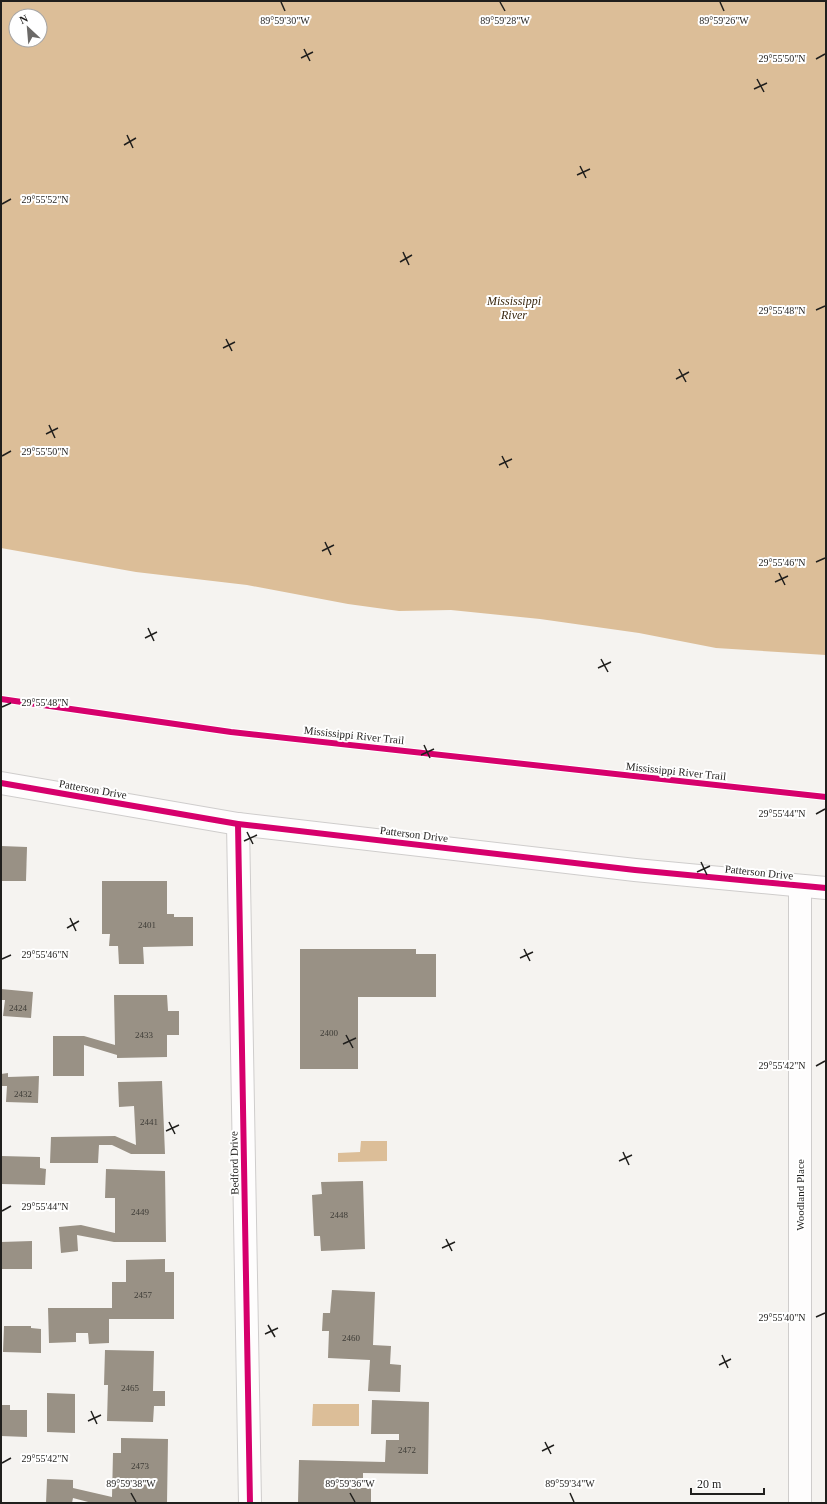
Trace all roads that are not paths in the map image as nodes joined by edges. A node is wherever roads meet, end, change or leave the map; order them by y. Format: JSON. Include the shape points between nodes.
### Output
{"nodes":[{"id":1,"x":1,"y":783,"type":"edge"},
{"id":2,"x":238,"y":824,"type":"junction"},
{"id":3,"x":800,"y":886,"type":"junction"},
{"id":4,"x":826,"y":888,"type":"edge"},
{"id":5,"x":250,"y":1503,"type":"edge"},
{"id":6,"x":800,"y":1503,"type":"edge"}],
"edges":[{"from":1,"to":2,"type":"street","name":"Patterson Drive"},
{"from":2,"to":3,"type":"street","name":"Patterson Drive","via":[[635,870]]},
{"from":2,"to":5,"type":"street","name":"Bedford Drive"},
{"from":3,"to":4,"type":"street","name":"Patterson Drive"},
{"from":3,"to":6,"type":"street","name":"Woodland Place"}]}
